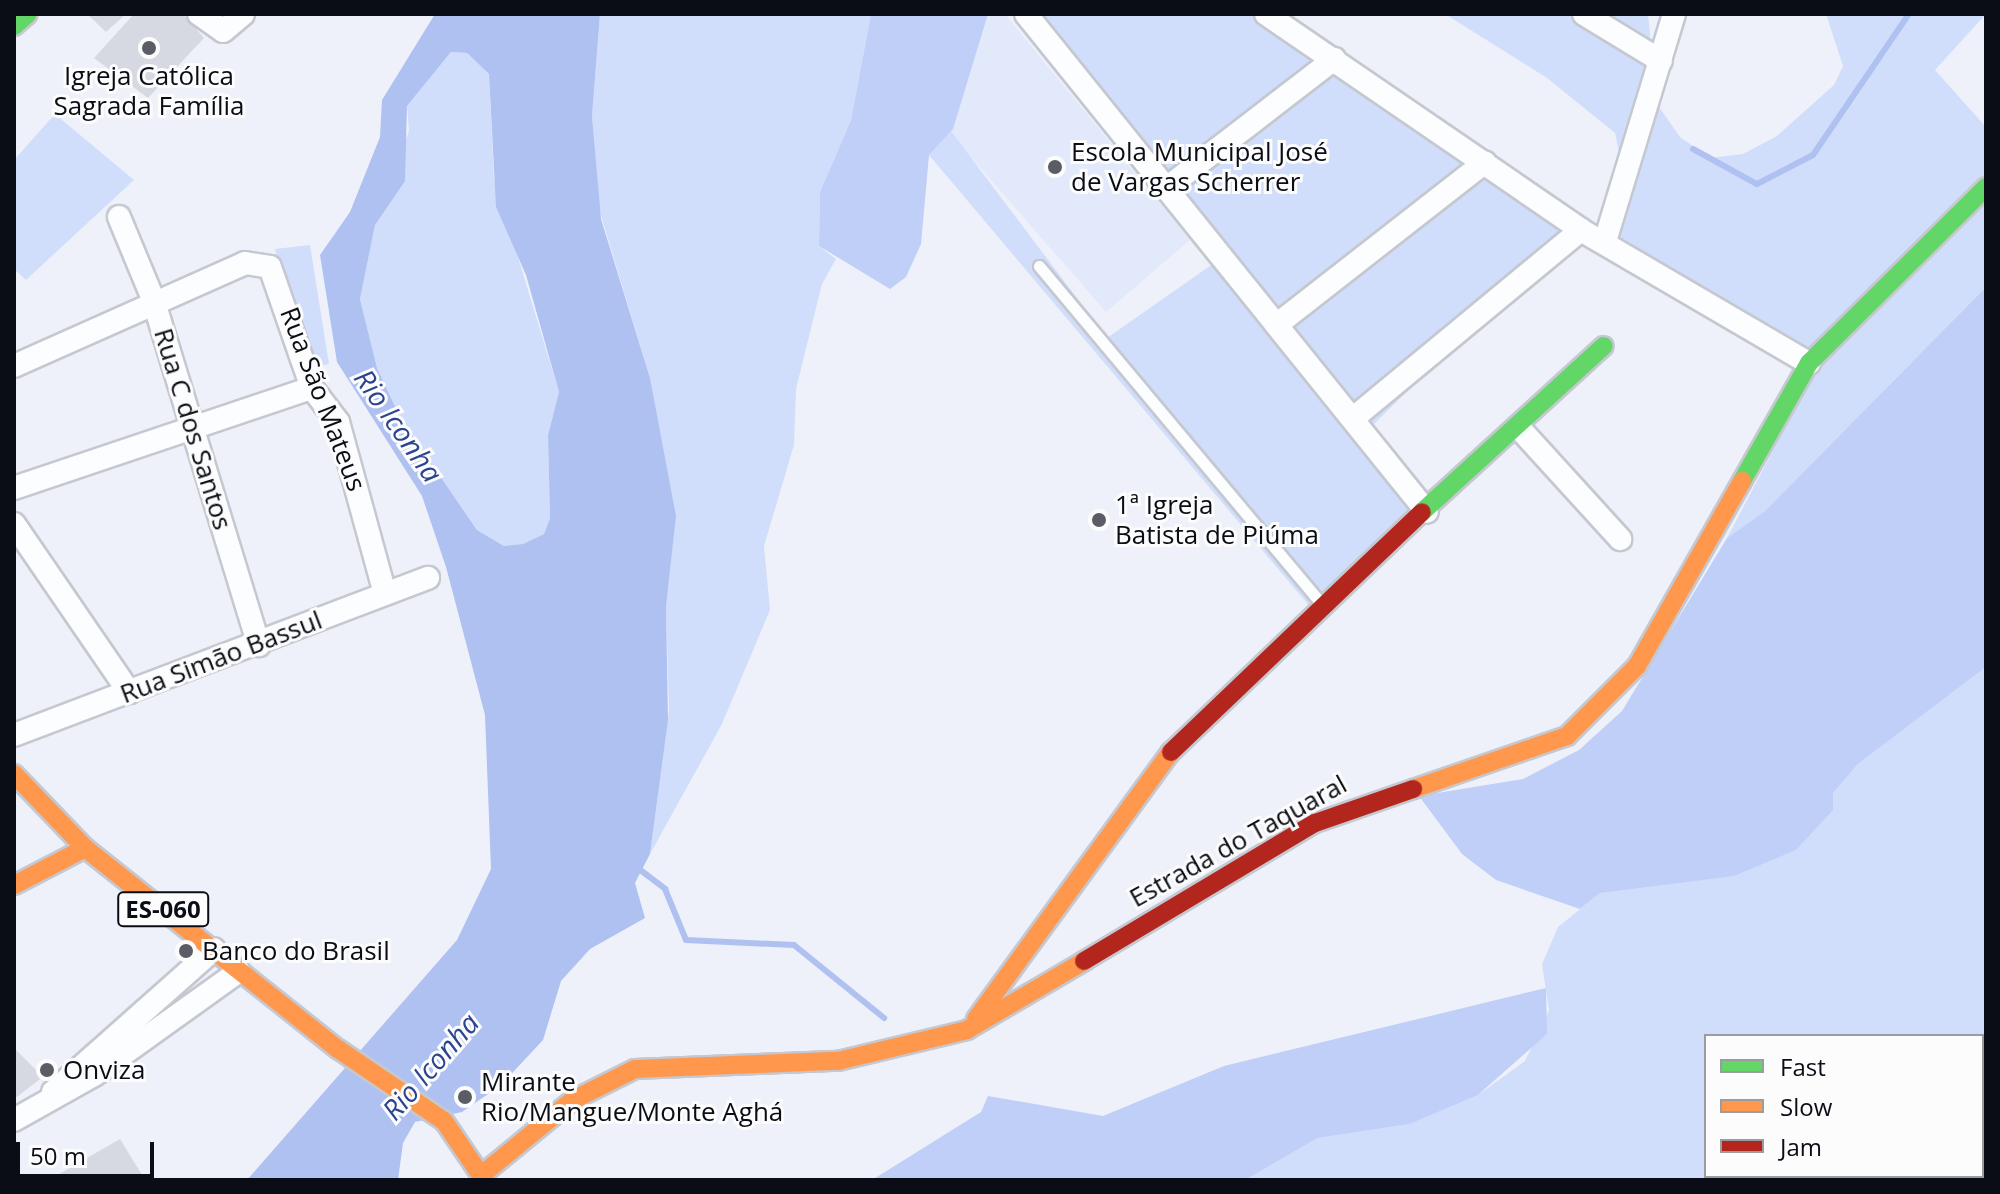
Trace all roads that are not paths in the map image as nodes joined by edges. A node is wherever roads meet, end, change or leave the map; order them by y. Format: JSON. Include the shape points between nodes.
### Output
{"nodes":[{"id":1,"x":28,"y":14,"type":"edge"},
{"id":2,"x":199,"y":14,"type":"edge"},
{"id":3,"x":1026,"y":14,"type":"edge"},
{"id":4,"x":1266,"y":14,"type":"edge"},
{"id":5,"x":1584,"y":14,"type":"edge"},
{"id":6,"x":1674,"y":14,"type":"edge"},
{"id":7,"x":236,"y":22,"type":"edge"},
{"id":8,"x":14,"y":26,"type":"edge"},
{"id":9,"x":1334,"y":59,"type":"junction"},
{"id":10,"x":1661,"y":61,"type":"junction"},
{"id":11,"x":1485,"y":162,"type":"junction"},
{"id":12,"x":1168,"y":187,"type":"junction"},
{"id":13,"x":1986,"y":187,"type":"edge"},
{"id":14,"x":119,"y":217,"type":"dead end"},
{"id":15,"x":1581,"y":230,"type":"junction"},
{"id":16,"x":1606,"y":238,"type":"junction"},
{"id":17,"x":1039,"y":266,"type":"dead end"},
{"id":18,"x":153,"y":299,"type":"junction"},
{"id":19,"x":1279,"y":323,"type":"junction"},
{"id":20,"x":1604,"y":346,"type":"dead end"},
{"id":21,"x":1809,"y":363,"type":"junction"},
{"id":22,"x":14,"y":366,"type":"edge"},
{"id":23,"x":312,"y":388,"type":"junction"},
{"id":24,"x":1356,"y":416,"type":"junction"},
{"id":25,"x":1520,"y":429,"type":"junction"},
{"id":26,"x":193,"y":432,"type":"junction"},
{"id":27,"x":14,"y":488,"type":"edge"},
{"id":28,"x":1427,"y":512,"type":"junction"},
{"id":29,"x":14,"y":524,"type":"edge"},
{"id":30,"x":1620,"y":539,"type":"dead end"},
{"id":31,"x":428,"y":578,"type":"dead end"},
{"id":32,"x":385,"y":594,"type":"junction"},
{"id":33,"x":1322,"y":603,"type":"junction"},
{"id":34,"x":259,"y":645,"type":"junction"},
{"id":35,"x":129,"y":692,"type":"junction"},
{"id":36,"x":14,"y":735,"type":"edge"},
{"id":37,"x":14,"y":774,"type":"edge"},
{"id":38,"x":85,"y":848,"type":"junction"},
{"id":39,"x":14,"y":885,"type":"edge"},
{"id":40,"x":214,"y":949,"type":"junction"},
{"id":41,"x":239,"y":971,"type":"junction"},
{"id":42,"x":967,"y":1030,"type":"junction"},
{"id":43,"x":89,"y":1068,"type":"junction"},
{"id":44,"x":14,"y":1120,"type":"edge"},
{"id":45,"x":484,"y":1177,"type":"edge"}],
"edges":[{"from":1,"to":8,"type":"street"},
{"from":2,"to":7,"type":"street"},
{"from":3,"to":12,"type":"street"},
{"from":4,"to":9,"type":"street"},
{"from":5,"to":10,"type":"street"},
{"from":6,"to":10,"type":"street"},
{"from":9,"to":11,"type":"street"},
{"from":9,"to":12,"type":"street"},
{"from":10,"to":16,"type":"street"},
{"from":11,"to":15,"type":"street"},
{"from":11,"to":19,"type":"street"},
{"from":12,"to":19,"type":"street"},
{"from":13,"to":21,"type":"street","name":"Estrada do Taquaral"},
{"from":14,"to":18,"type":"street","name":"Rua C dos Santos"},
{"from":15,"to":16,"type":"street"},
{"from":15,"to":24,"type":"street"},
{"from":16,"to":21,"type":"street"},
{"from":17,"to":33,"type":"lane"},
{"from":18,"to":22,"type":"street"},
{"from":18,"to":23,"type":"street","name":"Rua São Mateus","via":[[258,262],[279,282]]},
{"from":18,"to":26,"type":"street","name":"Rua C dos Santos"},
{"from":19,"to":24,"type":"street"},
{"from":20,"to":25,"type":"street"},
{"from":21,"to":42,"type":"street","name":"Estrada do Taquaral","via":[[1637,666],[1567,736],[1315,823]]},
{"from":23,"to":26,"type":"street"},
{"from":23,"to":32,"type":"street","name":"Rua São Mateus","via":[[338,422]]},
{"from":24,"to":28,"type":"street"},
{"from":25,"to":28,"type":"street"},
{"from":25,"to":30,"type":"street"},
{"from":26,"to":27,"type":"street"},
{"from":26,"to":34,"type":"street","name":"Rua C dos Santos"},
{"from":28,"to":33,"type":"street"},
{"from":29,"to":35,"type":"street"},
{"from":31,"to":32,"type":"street","name":"Rua Simão Bassul"},
{"from":32,"to":34,"type":"street","name":"Rua Simão Bassul"},
{"from":33,"to":42,"type":"street","via":[[1130,799]]},
{"from":34,"to":35,"type":"street","name":"Rua Simão Bassul"},
{"from":35,"to":36,"type":"street","name":"Rua Simão Bassul"},
{"from":37,"to":38,"type":"street","number":"ES-060"},
{"from":38,"to":39,"type":"street"},
{"from":38,"to":40,"type":"street","number":"ES-060"},
{"from":40,"to":41,"type":"street","number":"ES-060"},
{"from":40,"to":43,"type":"street"},
{"from":41,"to":43,"type":"street"},
{"from":41,"to":45,"type":"street","number":"ES-060","via":[[338,1049],[444,1121]]},
{"from":42,"to":45,"type":"street","name":"Estrada do Taquaral","via":[[838,1061],[635,1069],[573,1100]]},
{"from":43,"to":44,"type":"street"}]}
